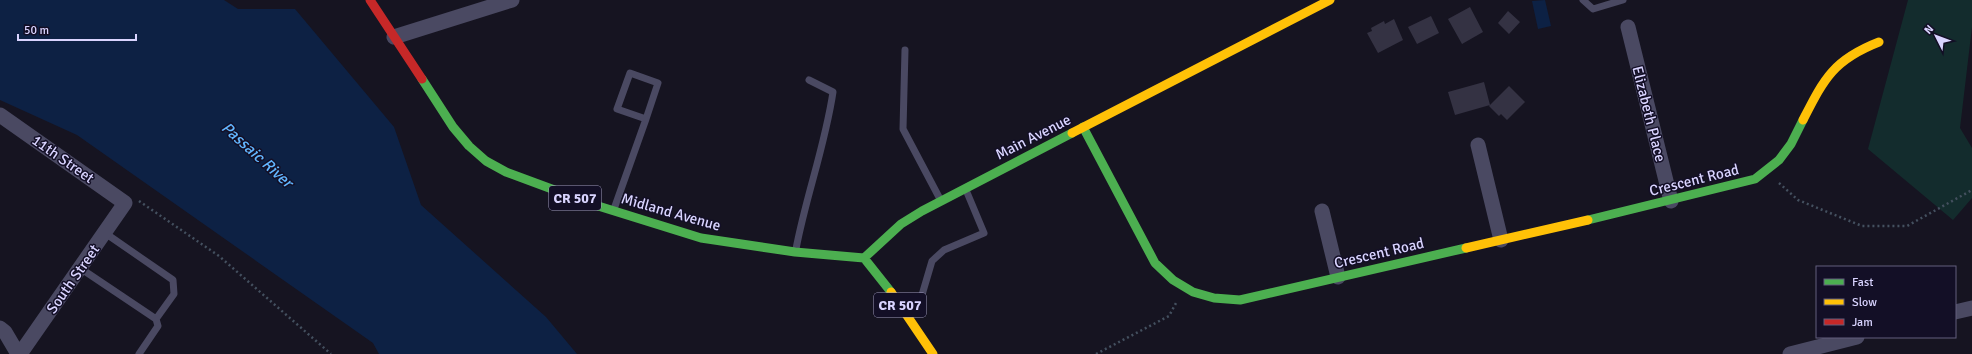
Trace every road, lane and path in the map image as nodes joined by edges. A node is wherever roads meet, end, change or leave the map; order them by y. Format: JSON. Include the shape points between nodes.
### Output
{"nodes":[{"id":1,"x":370,"y":0,"type":"edge"},
{"id":2,"x":512,"y":0,"type":"edge"},
{"id":3,"x":1330,"y":0,"type":"edge"},
{"id":4,"x":1583,"y":0,"type":"edge"},
{"id":5,"x":1623,"y":0,"type":"edge"},
{"id":6,"x":1628,"y":27,"type":"dead end"},
{"id":7,"x":394,"y":37,"type":"junction"},
{"id":8,"x":1879,"y":42,"type":"dead end"},
{"id":9,"x":905,"y":50,"type":"dead end"},
{"id":10,"x":809,"y":80,"type":"dead end"},
{"id":11,"x":0,"y":115,"type":"edge"},
{"id":12,"x":646,"y":119,"type":"junction"},
{"id":13,"x":1083,"y":127,"type":"junction"},
{"id":14,"x":1478,"y":145,"type":"dead end"},
{"id":15,"x":1765,"y":171,"type":"junction"},
{"id":16,"x":965,"y":188,"type":"junction"},
{"id":17,"x":1972,"y":190,"type":"edge"},
{"id":18,"x":941,"y":201,"type":"junction"},
{"id":19,"x":1671,"y":201,"type":"junction"},
{"id":20,"x":125,"y":204,"type":"junction"},
{"id":21,"x":614,"y":211,"type":"junction"},
{"id":22,"x":1322,"y":211,"type":"dead end"},
{"id":23,"x":105,"y":232,"type":"junction"},
{"id":24,"x":1501,"y":240,"type":"junction"},
{"id":25,"x":795,"y":252,"type":"junction"},
{"id":26,"x":864,"y":258,"type":"junction"},
{"id":27,"x":80,"y":268,"type":"junction"},
{"id":28,"x":1338,"y":277,"type":"junction"},
{"id":29,"x":1184,"y":289,"type":"junction"},
{"id":30,"x":1972,"y":308,"type":"edge"},
{"id":31,"x":1956,"y":312,"type":"edge"},
{"id":32,"x":906,"y":313,"type":"junction"},
{"id":33,"x":156,"y":319,"type":"junction"},
{"id":34,"x":0,"y":328,"type":"edge"},
{"id":35,"x":1853,"y":338,"type":"edge"},
{"id":36,"x":19,"y":354,"type":"edge"},
{"id":37,"x":139,"y":354,"type":"edge"},
{"id":38,"x":331,"y":354,"type":"edge"},
{"id":39,"x":933,"y":354,"type":"edge"},
{"id":40,"x":1096,"y":354,"type":"edge"},
{"id":41,"x":1790,"y":354,"type":"edge"}],
"edges":[{"from":1,"to":7,"type":"street","name":"Midland Avenue","number":"CR 507"},
{"from":2,"to":7,"type":"street"},
{"from":3,"to":13,"type":"street","name":"Main Avenue"},
{"from":4,"to":5,"type":"lane","via":[[1593,9]]},
{"from":6,"to":19,"type":"street","name":"Elizabeth Place"},
{"from":7,"to":21,"type":"street","name":"Midland Avenue","number":"CR 507","via":[[453,127],[469,146],[486,160],[506,172]]},
{"from":8,"to":15,"type":"street","name":"Crescent Road","via":[[1848,57],[1833,70],[1822,84],[1791,144],[1779,160]]},
{"from":9,"to":18,"type":"lane","via":[[903,129]]},
{"from":10,"to":25,"type":"lane","via":[[833,92],[822,150],[803,211]]},
{"from":11,"to":20,"type":"street","name":"11th Street"},
{"from":12,"to":12,"type":"lane","via":[[658,83],[630,73],[617,109]]},
{"from":12,"to":21,"type":"lane"},
{"from":13,"to":16,"type":"street","name":"Main Avenue"},
{"from":13,"to":29,"type":"street","name":"Crescent Road","via":[[1155,263]]},
{"from":14,"to":24,"type":"street"},
{"from":15,"to":17,"type":"path","via":[[1798,200],[1862,226],[1907,226]]},
{"from":15,"to":19,"type":"street","name":"Crescent Road","via":[[1755,179]]},
{"from":16,"to":18,"type":"street","name":"Main Avenue"},
{"from":16,"to":32,"type":"lane","via":[[984,233],[944,250],[932,261],[919,305]]},
{"from":18,"to":26,"type":"street","name":"Main Avenue","via":[[901,224]]},
{"from":19,"to":24,"type":"street","name":"Crescent Road"},
{"from":20,"to":23,"type":"street","name":"South Street"},
{"from":20,"to":38,"type":"path","via":[[138,201],[219,256]]},
{"from":21,"to":25,"type":"street","name":"Midland Avenue","number":"CR 507","via":[[701,238]]},
{"from":22,"to":28,"type":"street"},
{"from":23,"to":27,"type":"street","name":"South Street"},
{"from":23,"to":33,"type":"lane","via":[[173,280],[174,294]]},
{"from":24,"to":28,"type":"street","name":"Crescent Road"},
{"from":25,"to":26,"type":"street","name":"Midland Avenue","number":"CR 507"},
{"from":26,"to":32,"type":"street","number":"CR 507"},
{"from":27,"to":33,"type":"lane"},
{"from":27,"to":36,"type":"street","name":"South Street"},
{"from":28,"to":29,"type":"street","name":"Crescent Road","via":[[1240,300],[1203,297]]},
{"from":29,"to":40,"type":"path","via":[[1169,316]]},
{"from":30,"to":31,"type":"street"},
{"from":32,"to":39,"type":"street","number":"CR 507"},
{"from":33,"to":37,"type":"lane","via":[[158,326]]},
{"from":34,"to":36,"type":"street"},
{"from":35,"to":41,"type":"street"}]}
